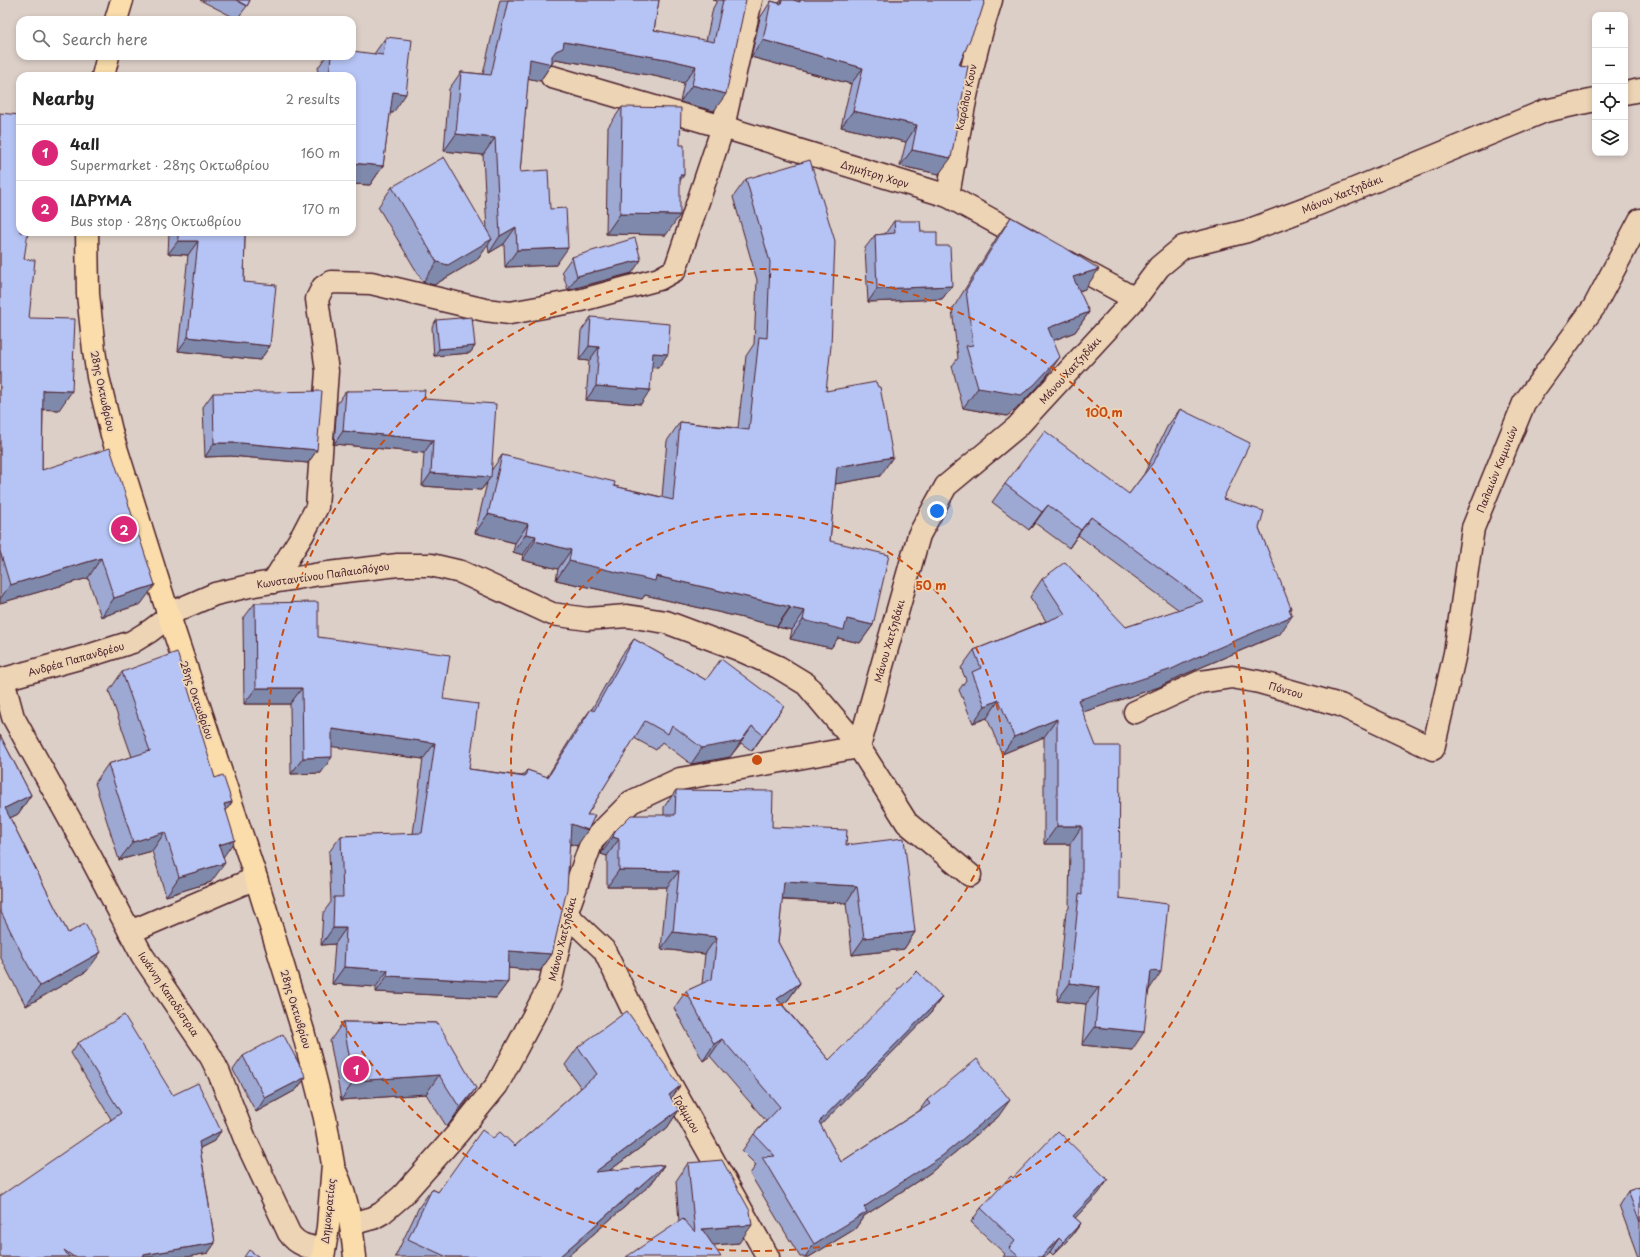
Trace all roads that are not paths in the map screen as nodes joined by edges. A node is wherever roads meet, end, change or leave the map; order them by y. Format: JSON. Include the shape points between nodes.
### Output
{"nodes":[{"id":1,"x":122,"y":0,"type":"edge"},
{"id":2,"x":751,"y":0,"type":"edge"},
{"id":3,"x":991,"y":0,"type":"edge"},
{"id":4,"x":117,"y":16,"type":"edge"},
{"id":5,"x":107,"y":60,"type":"edge"},
{"id":6,"x":105,"y":72,"type":"edge"},
{"id":7,"x":552,"y":77,"type":"edge"},
{"id":8,"x":1640,"y":90,"type":"edge"},
{"id":9,"x":1628,"y":93,"type":"edge"},
{"id":10,"x":1592,"y":101,"type":"edge"},
{"id":11,"x":723,"y":126,"type":"junction"},
{"id":12,"x":948,"y":196,"type":"junction"},
{"id":13,"x":1640,"y":220,"type":"edge"},
{"id":14,"x":87,"y":236,"type":"edge"},
{"id":15,"x":1135,"y":299,"type":"junction"},
{"id":16,"x":273,"y":582,"type":"junction"},
{"id":17,"x":169,"y":616,"type":"junction"},
{"id":18,"x":1,"y":680,"type":"edge"},
{"id":19,"x":1135,"y":712,"type":"dead end"},
{"id":20,"x":859,"y":747,"type":"junction"},
{"id":21,"x":1433,"y":749,"type":"joint"},
{"id":22,"x":970,"y":875,"type":"dead end"},
{"id":23,"x":256,"y":878,"type":"junction"},
{"id":24,"x":566,"y":914,"type":"junction"},
{"id":25,"x":130,"y":932,"type":"junction"},
{"id":26,"x":333,"y":1164,"type":"junction"},
{"id":27,"x":351,"y":1224,"type":"junction"},
{"id":28,"x":323,"y":1253,"type":"edge"},
{"id":29,"x":355,"y":1257,"type":"edge"},
{"id":30,"x":768,"y":1257,"type":"edge"}],
"edges":[{"from":1,"to":4,"type":"main road"},
{"from":2,"to":11,"type":"street"},
{"from":3,"to":12,"type":"street","name":"Καρόλου Κουν","via":[[981,30],[963,111]]},
{"from":5,"to":6,"type":"main road"},
{"from":7,"to":11,"type":"street","name":"Δημήτρη Χορν"},
{"from":8,"to":9,"type":"street"},
{"from":10,"to":15,"type":"street","name":"Μάνου Χατζηδάκι","via":[[1545,111],[1247,231],[1183,247],[1159,266]]},
{"from":11,"to":12,"type":"street","name":"Δημήτρη Χορν"},
{"from":11,"to":16,"type":"street","via":[[674,270],[659,279],[582,300],[510,313],[485,310],[371,283],[331,282],[323,287],[317,299],[327,371],[317,506]]},
{"from":12,"to":15,"type":"street","name":"Δημήτρη Χορν"},
{"from":13,"to":21,"type":"street","name":"Παλαιών Καμινιών","via":[[1594,307],[1524,403],[1473,528],[1455,653]]},
{"from":14,"to":17,"type":"main road","name":"28ης Οκτωβρίου","via":[[88,294],[98,377],[114,442]]},
{"from":15,"to":20,"type":"street","name":"Μάνου Χατζηδάκι","via":[[1017,427],[946,486],[919,535]]},
{"from":16,"to":17,"type":"street","name":"Κωνσταντίνου Παλαιολόγου","via":[[215,594]]},
{"from":16,"to":20,"type":"street","name":"Κωνσταντίνου Παλαιολόγου","via":[[398,565],[431,565],[462,572],[552,614],[587,619],[626,616],[666,622],[738,649],[778,667],[806,684]]},
{"from":17,"to":18,"type":"street","name":"Ανδρέα Παπανδρέου","via":[[132,642]]},
{"from":17,"to":23,"type":"main road","name":"28ης Οκτωβρίου"},
{"from":18,"to":25,"type":"street","name":"Ιωάννη Καποδίστρια","via":[[15,722]]},
{"from":19,"to":21,"type":"street","name":"Πόντου","via":[[1200,682],[1232,677],[1340,705]]},
{"from":20,"to":22,"type":"street","name":"Κωνσταντίνου Παλαιολόγου","via":[[907,823]]},
{"from":20,"to":24,"type":"street","name":"Μάνου Χατζηδάκι","via":[[680,779],[631,802],[592,841]]},
{"from":23,"to":25,"type":"street"},
{"from":23,"to":26,"type":"main road","name":"28ης Οκτωβρίου","via":[[317,1083]]},
{"from":24,"to":27,"type":"street","name":"Μάνου Χατζηδάκι","via":[[550,985],[497,1085],[397,1200],[373,1218]]},
{"from":24,"to":30,"type":"street","name":"Γράμμου","via":[[604,950],[659,1064]]},
{"from":25,"to":28,"type":"street","name":"Ιωάννη Καποδίστρια","via":[[151,970],[211,1057],[288,1232],[304,1246]]},
{"from":26,"to":27,"type":"main road","via":[[342,1187]]},
{"from":26,"to":28,"type":"main road","name":"Δημοκρατίας"},
{"from":27,"to":29,"type":"main road"}]}
